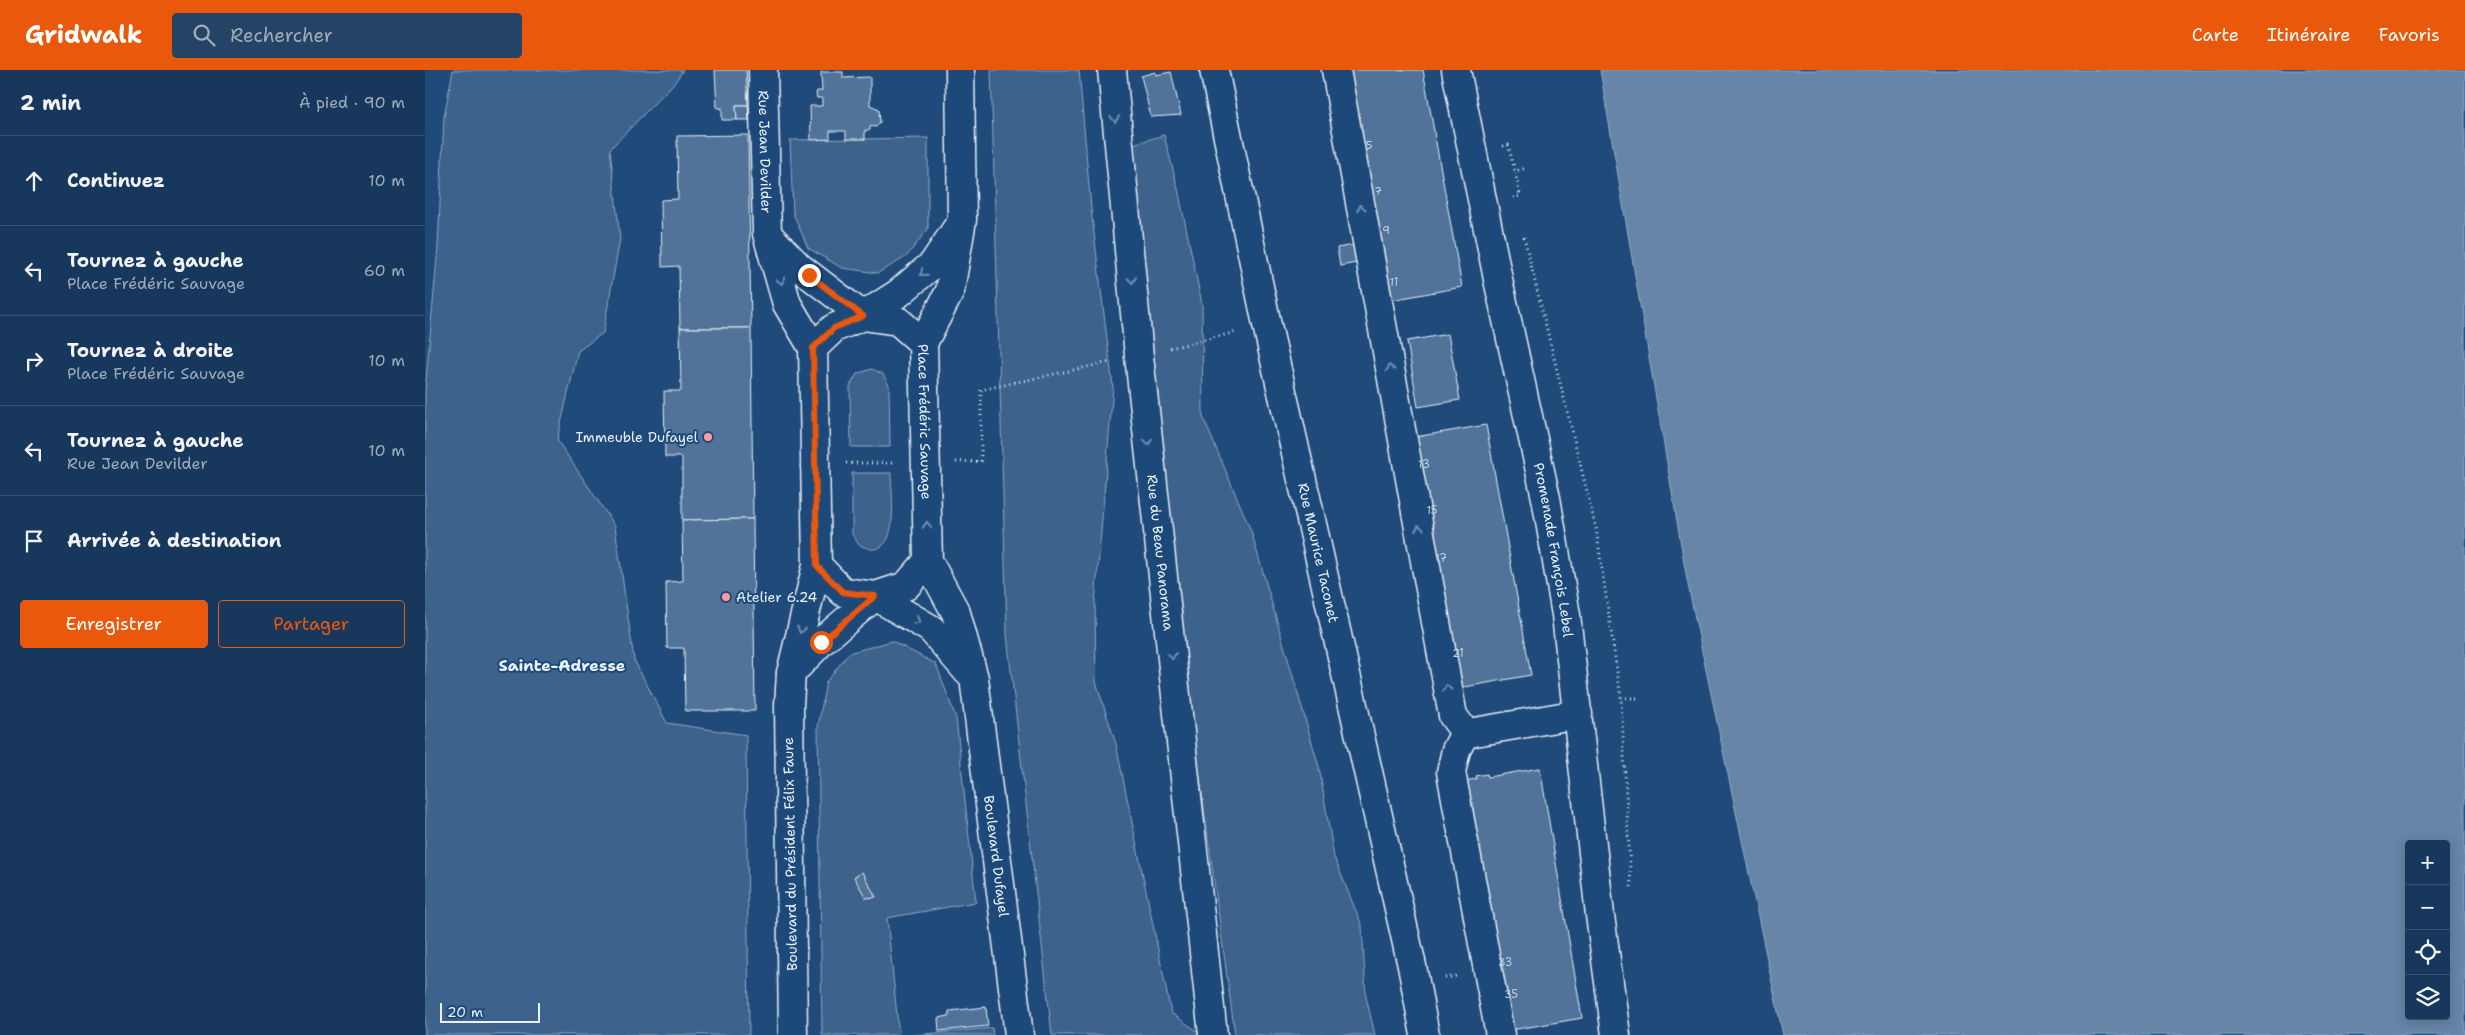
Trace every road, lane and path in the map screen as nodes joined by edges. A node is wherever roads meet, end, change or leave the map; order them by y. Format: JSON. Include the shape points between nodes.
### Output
{"nodes":[{"id":1,"x":763,"y":70,"type":"edge"},
{"id":2,"x":960,"y":70,"type":"edge"},
{"id":3,"x":1112,"y":70,"type":"edge"},
{"id":4,"x":1214,"y":70,"type":"edge"},
{"id":5,"x":1336,"y":70,"type":"edge"},
{"id":6,"x":1456,"y":70,"type":"edge"},
{"id":7,"x":1500,"y":147,"type":"dead end"},
{"id":8,"x":1527,"y":168,"type":"dead end"},
{"id":9,"x":1515,"y":170,"type":"junction"},
{"id":10,"x":1513,"y":198,"type":"dead end"},
{"id":11,"x":963,"y":220,"type":"junction"},
{"id":12,"x":767,"y":234,"type":"junction"},
{"id":13,"x":863,"y":316,"type":"junction"},
{"id":14,"x":1232,"y":334,"type":"dead end"},
{"id":15,"x":923,"y":343,"type":"junction"},
{"id":16,"x":813,"y":348,"type":"junction"},
{"id":17,"x":1160,"y":350,"type":"dead end"},
{"id":18,"x":1110,"y":362,"type":"dead end"},
{"id":19,"x":926,"y":463,"type":"junction"},
{"id":20,"x":815,"y":464,"type":"junction"},
{"id":21,"x":928,"y":561,"type":"junction"},
{"id":22,"x":817,"y":566,"type":"junction"},
{"id":23,"x":875,"y":596,"type":"junction"},
{"id":24,"x":791,"y":673,"type":"junction"},
{"id":25,"x":974,"y":678,"type":"junction"},
{"id":26,"x":1621,"y":698,"type":"dead end"},
{"id":27,"x":1641,"y":698,"type":"dead end"},
{"id":28,"x":1578,"y":714,"type":"junction"},
{"id":29,"x":1466,"y":731,"type":"junction"},
{"id":30,"x":793,"y":1035,"type":"edge"},
{"id":31,"x":1019,"y":1035,"type":"edge"},
{"id":32,"x":1213,"y":1035,"type":"edge"},
{"id":33,"x":1425,"y":1035,"type":"edge"},
{"id":34,"x":1500,"y":1035,"type":"edge"},
{"id":35,"x":1616,"y":1035,"type":"edge"}],
"edges":[{"from":1,"to":12,"type":"street","name":"Rue Jean Devilder"},
{"from":2,"to":11,"type":"street"},
{"from":3,"to":32,"type":"street","name":"Rue du Beau Panorama","one_way":true,"via":[[1140,366]]},
{"from":4,"to":33,"type":"street","name":"Rue Maurice Taconet","via":[[1267,326]]},
{"from":29,"to":5,"type":"street","one_way":true,"via":[[1453,716]]},
{"from":6,"to":28,"type":"street","name":"Promenade François Lebel","via":[[1546,498]]},
{"from":7,"to":9,"type":"path","via":[[1508,145]]},
{"from":8,"to":9,"type":"path"},
{"from":9,"to":10,"type":"path","via":[[1520,196]]},
{"from":11,"to":13,"type":"street","one_way":true,"via":[[933,264],[899,293]]},
{"from":11,"to":15,"type":"street","via":[[950,291]]},
{"from":12,"to":13,"type":"street","name":"Rue Jean Devilder","via":[[799,267]]},
{"from":12,"to":16,"type":"street","name":"Rue Jean Devilder","one_way":true,"via":[[787,304]]},
{"from":13,"to":15,"type":"street","name":"Place Frédéric Sauvage","via":[[898,321]]},
{"from":13,"to":16,"type":"street","via":[[834,328]]},
{"from":14,"to":17,"type":"path"},
{"from":15,"to":19,"type":"street","name":"Place Frédéric Sauvage"},
{"from":16,"to":20,"type":"street"},
{"from":18,"to":19,"type":"path","via":[[981,390],[981,461]]},
{"from":19,"to":20,"type":"path"},
{"from":21,"to":19,"type":"street","name":"Place Frédéric Sauvage","one_way":true},
{"from":20,"to":22,"type":"street"},
{"from":21,"to":23,"type":"street","via":[[906,586]]},
{"from":21,"to":25,"type":"street","name":"Boulevard Dufayel","via":[[956,613]]},
{"from":22,"to":23,"type":"street","via":[[843,592]]},
{"from":22,"to":24,"type":"street","name":"Boulevard du Président Félix Faure","one_way":true},
{"from":23,"to":24,"type":"street","via":[[821,642]]},
{"from":23,"to":25,"type":"street","one_way":true,"via":[[931,629]]},
{"from":24,"to":30,"type":"street","name":"Boulevard du Président Félix Faure"},
{"from":25,"to":31,"type":"street","name":"Boulevard Dufayel"},
{"from":26,"to":27,"type":"path"},
{"from":28,"to":29,"type":"street","via":[[1481,732]]},
{"from":28,"to":35,"type":"street","name":"Promenade François Lebel","via":[[1599,915]]},
{"from":29,"to":34,"type":"street","via":[[1456,750],[1451,772]]}]}
